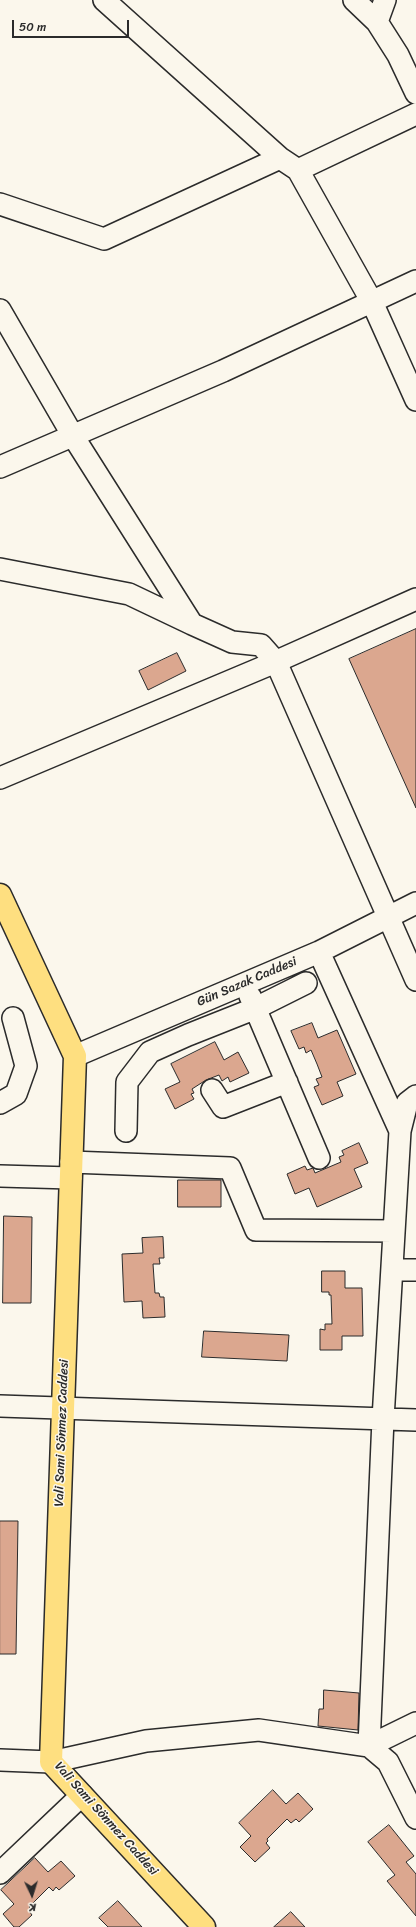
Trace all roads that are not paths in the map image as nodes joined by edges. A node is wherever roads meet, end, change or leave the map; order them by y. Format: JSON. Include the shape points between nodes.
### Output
{"nodes":[{"id":1,"x":104,"y":0,"type":"edge"},
{"id":2,"x":354,"y":0,"type":"edge"},
{"id":3,"x":385,"y":0,"type":"edge"},
{"id":4,"x":377,"y":22,"type":"junction"},
{"id":5,"x":416,"y":92,"type":"edge"},
{"id":6,"x":416,"y":114,"type":"edge"},
{"id":7,"x":280,"y":158,"type":"junction"},
{"id":8,"x":298,"y":170,"type":"junction"},
{"id":9,"x":0,"y":204,"type":"edge"},
{"id":10,"x":416,"y":281,"type":"edge"},
{"id":11,"x":372,"y":302,"type":"junction"},
{"id":12,"x":0,"y":310,"type":"edge"},
{"id":13,"x":414,"y":389,"type":"edge"},
{"id":14,"x":73,"y":436,"type":"junction"},
{"id":15,"x":0,"y":467,"type":"edge"},
{"id":16,"x":0,"y":569,"type":"edge"},
{"id":17,"x":416,"y":599,"type":"edge"},
{"id":18,"x":192,"y":624,"type":"junction"},
{"id":19,"x":276,"y":662,"type":"junction"},
{"id":20,"x":0,"y":778,"type":"edge"},
{"id":21,"x":0,"y":895,"type":"edge"},
{"id":22,"x":416,"y":903,"type":"edge"},
{"id":23,"x":388,"y":917,"type":"junction"},
{"id":24,"x":319,"y":952,"type":"junction"},
{"id":25,"x":416,"y":980,"type":"edge"},
{"id":26,"x":244,"y":983,"type":"junction"},
{"id":27,"x":306,"y":983,"type":"dead end"},
{"id":28,"x":256,"y":1008,"type":"junction"},
{"id":29,"x":14,"y":1018,"type":"dead end"},
{"id":30,"x":75,"y":1056,"type":"junction"},
{"id":31,"x":287,"y":1082,"type":"junction"},
{"id":32,"x":212,"y":1090,"type":"dead end"},
{"id":33,"x":416,"y":1096,"type":"edge"},
{"id":34,"x":0,"y":1103,"type":"edge"},
{"id":35,"x":126,"y":1131,"type":"dead end"},
{"id":36,"x":400,"y":1131,"type":"junction"},
{"id":37,"x":319,"y":1158,"type":"dead end"},
{"id":38,"x":71,"y":1170,"type":"junction"},
{"id":39,"x":0,"y":1176,"type":"edge"},
{"id":40,"x":394,"y":1231,"type":"junction"},
{"id":41,"x":392,"y":1270,"type":"junction"},
{"id":42,"x":416,"y":1270,"type":"edge"},
{"id":43,"x":0,"y":1406,"type":"edge"},
{"id":44,"x":63,"y":1408,"type":"junction"},
{"id":45,"x":384,"y":1419,"type":"junction"},
{"id":46,"x":416,"y":1420,"type":"edge"},
{"id":47,"x":416,"y":1723,"type":"edge"},
{"id":48,"x":369,"y":1746,"type":"junction"},
{"id":49,"x":0,"y":1760,"type":"edge"},
{"id":50,"x":52,"y":1762,"type":"junction"},
{"id":51,"x":82,"y":1795,"type":"junction"},
{"id":52,"x":416,"y":1818,"type":"edge"},
{"id":53,"x":0,"y":1873,"type":"edge"},
{"id":54,"x":204,"y":1927,"type":"edge"}],
"edges":[{"from":1,"to":7,"type":"street"},
{"from":2,"to":4,"type":"street"},
{"from":3,"to":4,"type":"street"},
{"from":4,"to":5,"type":"street","via":[[398,55]]},
{"from":6,"to":8,"type":"street"},
{"from":7,"to":8,"type":"street"},
{"from":7,"to":9,"type":"street","via":[[104,239]]},
{"from":8,"to":11,"type":"street"},
{"from":10,"to":11,"type":"street"},
{"from":11,"to":13,"type":"street"},
{"from":11,"to":14,"type":"street","via":[[223,371]]},
{"from":12,"to":14,"type":"street"},
{"from":14,"to":15,"type":"street"},
{"from":14,"to":18,"type":"street"},
{"from":16,"to":18,"type":"street","via":[[129,594]]},
{"from":17,"to":19,"type":"street"},
{"from":18,"to":19,"type":"street","via":[[232,642],[261,645]]},
{"from":19,"to":20,"type":"street"},
{"from":19,"to":23,"type":"street"},
{"from":21,"to":30,"type":"main road","name":"Vali Sami Sönmez Caddesi"},
{"from":22,"to":23,"type":"street","name":"Gün Sazak Caddesi"},
{"from":23,"to":24,"type":"street","name":"Gün Sazak Caddesi"},
{"from":23,"to":25,"type":"street"},
{"from":24,"to":26,"type":"street","name":"Gün Sazak Caddesi"},
{"from":24,"to":36,"type":"street"},
{"from":26,"to":28,"type":"street"},
{"from":26,"to":30,"type":"street","name":"Gün Sazak Caddesi"},
{"from":27,"to":28,"type":"street"},
{"from":28,"to":31,"type":"street"},
{"from":28,"to":35,"type":"street","via":[[150,1052],[127,1082]]},
{"from":29,"to":34,"type":"street","via":[[26,1066],[16,1094]]},
{"from":30,"to":38,"type":"main road","name":"Vali Sami Sönmez Caddesi"},
{"from":31,"to":32,"type":"street","via":[[223,1107]]},
{"from":31,"to":37,"type":"street"},
{"from":33,"to":36,"type":"street","via":[[407,1103]]},
{"from":36,"to":40,"type":"street"},
{"from":38,"to":39,"type":"street"},
{"from":38,"to":40,"type":"street","via":[[230,1168],[256,1230]]},
{"from":38,"to":44,"type":"main road","name":"Vali Sami Sönmez Caddesi"},
{"from":40,"to":41,"type":"street"},
{"from":41,"to":42,"type":"street"},
{"from":41,"to":45,"type":"street"},
{"from":43,"to":44,"type":"street"},
{"from":44,"to":45,"type":"street"},
{"from":44,"to":50,"type":"main road","name":"Vali Sami Sönmez Caddesi"},
{"from":45,"to":46,"type":"street"},
{"from":45,"to":48,"type":"street"},
{"from":47,"to":48,"type":"street"},
{"from":48,"to":50,"type":"street","via":[[259,1730],[146,1741]]},
{"from":48,"to":52,"type":"street","via":[[388,1762]]},
{"from":49,"to":50,"type":"street"},
{"from":50,"to":51,"type":"main road","name":"Vali Sami Sönmez Caddesi"},
{"from":51,"to":53,"type":"street"},
{"from":51,"to":54,"type":"main road","name":"Vali Sami Sönmez Caddesi"}]}
